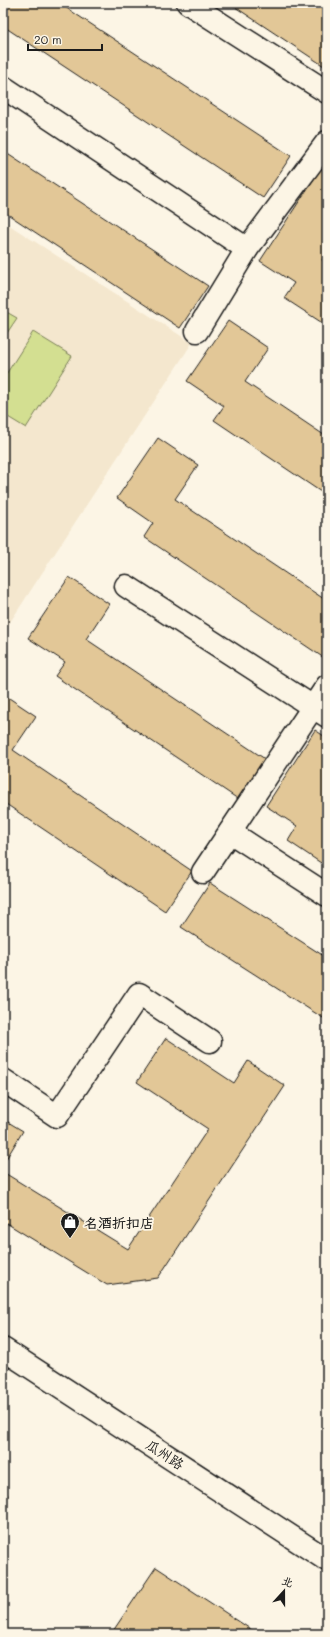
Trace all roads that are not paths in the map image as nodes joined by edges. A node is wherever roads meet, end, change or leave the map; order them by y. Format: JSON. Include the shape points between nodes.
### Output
{"nodes":[{"id":1,"x":188,"y":3,"type":"edge"},
{"id":2,"x":3,"y":87,"type":"edge"},
{"id":3,"x":327,"y":92,"type":"edge"},
{"id":4,"x":327,"y":142,"type":"edge"},
{"id":5,"x":247,"y":249,"type":"junction"},
{"id":6,"x":197,"y":332,"type":"dead end"},
{"id":7,"x":126,"y":586,"type":"dead end"},
{"id":8,"x":327,"y":686,"type":"edge"},
{"id":9,"x":320,"y":711,"type":"edge"},
{"id":10,"x":230,"y":832,"type":"junction"},
{"id":11,"x":203,"y":872,"type":"dead end"},
{"id":12,"x":327,"y":895,"type":"edge"},
{"id":13,"x":210,"y":1041,"type":"dead end"},
{"id":14,"x":3,"y":1080,"type":"edge"},
{"id":15,"x":3,"y":1349,"type":"edge"},
{"id":16,"x":327,"y":1560,"type":"edge"}],
"edges":[{"from":1,"to":3,"type":"street"},
{"from":2,"to":5,"type":"street"},
{"from":4,"to":5,"type":"street"},
{"from":5,"to":6,"type":"street"},
{"from":7,"to":9,"type":"street"},
{"from":8,"to":9,"type":"street"},
{"from":9,"to":10,"type":"street"},
{"from":10,"to":11,"type":"street"},
{"from":10,"to":12,"type":"street"},
{"from":13,"to":14,"type":"street","via":[[139,994],[57,1116]]},
{"from":15,"to":16,"type":"street","name":"瓜州路"}]}
